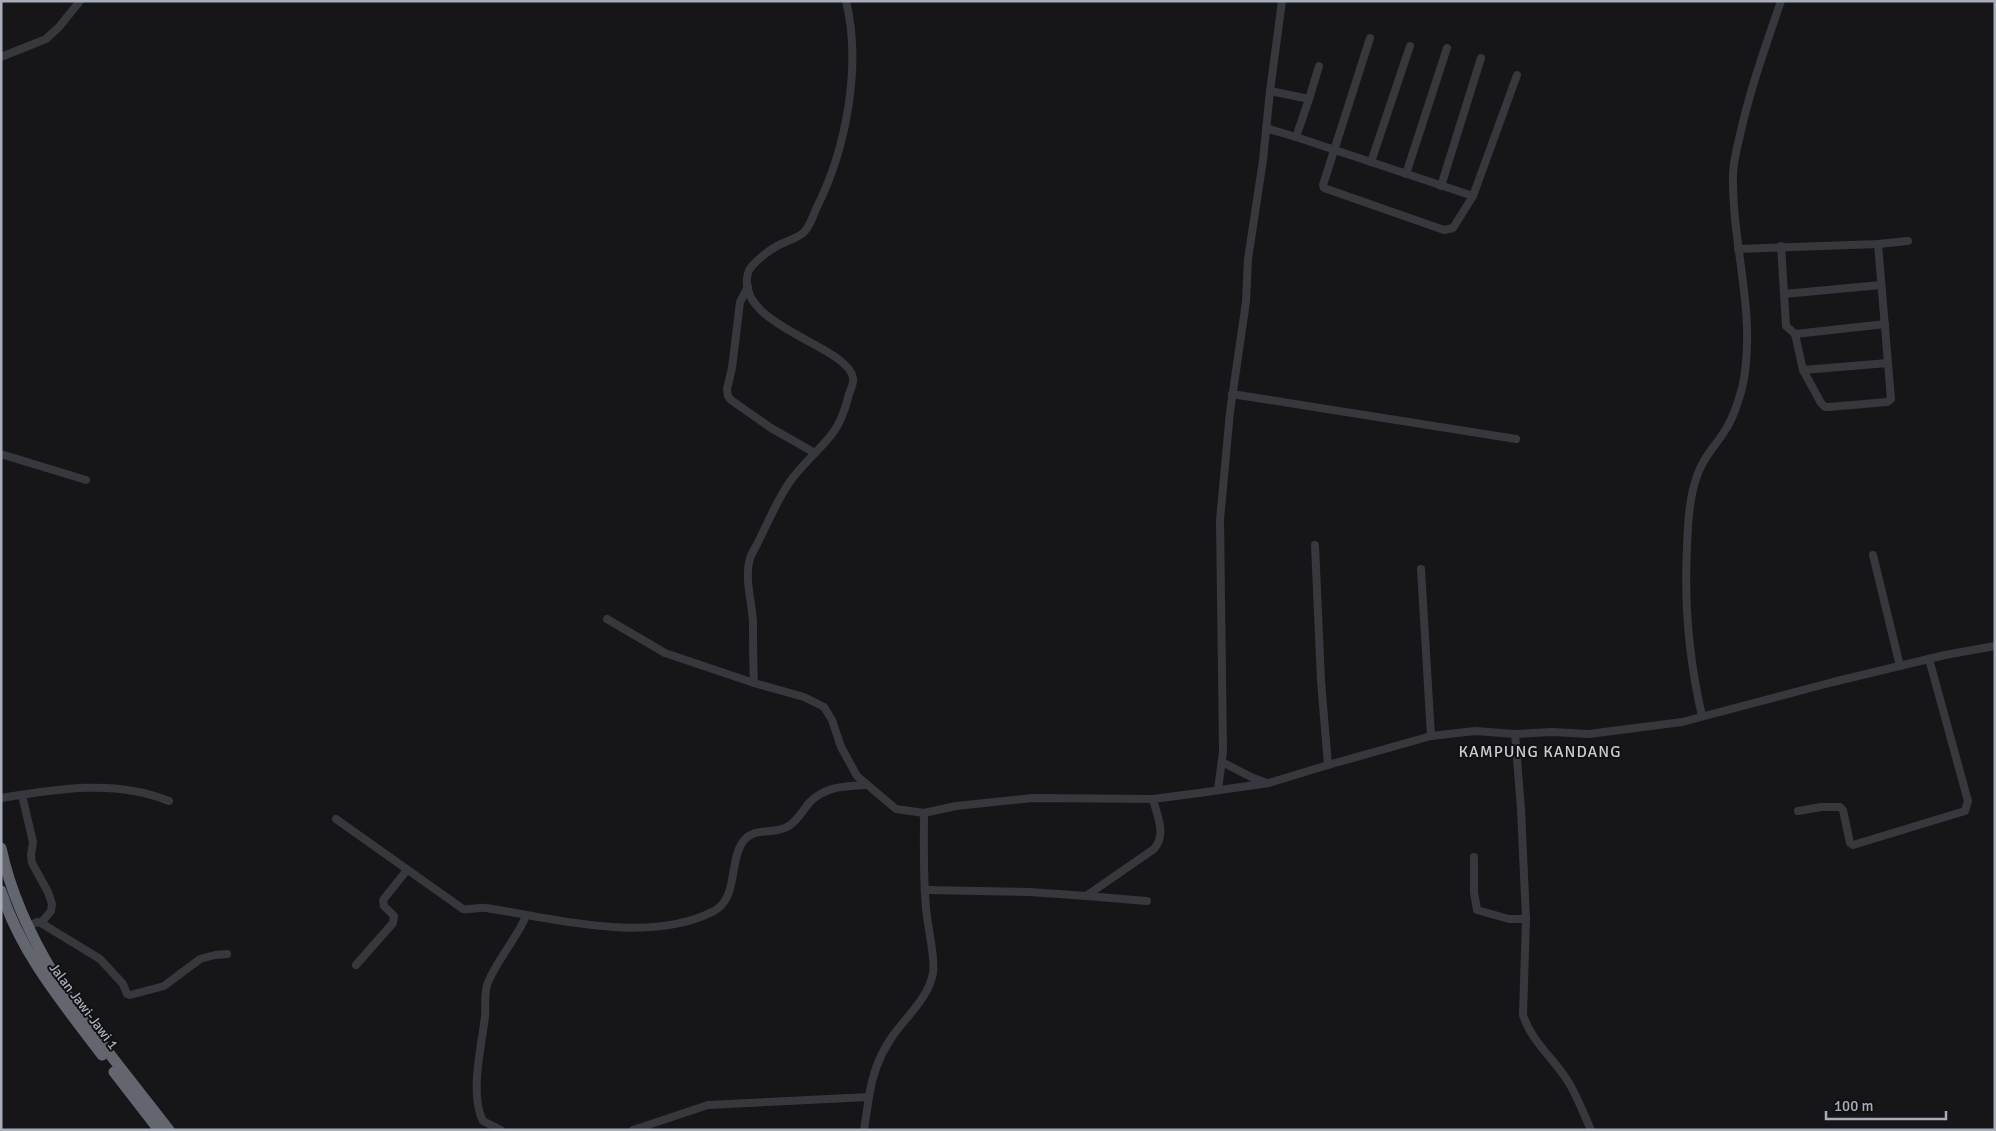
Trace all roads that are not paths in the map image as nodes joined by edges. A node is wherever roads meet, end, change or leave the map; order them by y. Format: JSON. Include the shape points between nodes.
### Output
{"nodes":[{"id":1,"x":80,"y":1,"type":"edge"},
{"id":2,"x":846,"y":1,"type":"edge"},
{"id":3,"x":1282,"y":1,"type":"edge"},
{"id":4,"x":1781,"y":1,"type":"edge"},
{"id":5,"x":1370,"y":38,"type":"dead end"},
{"id":6,"x":1410,"y":46,"type":"dead end"},
{"id":7,"x":1447,"y":48,"type":"dead end"},
{"id":8,"x":1,"y":58,"type":"edge"},
{"id":9,"x":1481,"y":58,"type":"dead end"},
{"id":10,"x":1319,"y":66,"type":"dead end"},
{"id":11,"x":1517,"y":75,"type":"dead end"},
{"id":12,"x":1270,"y":91,"type":"junction"},
{"id":13,"x":1309,"y":99,"type":"junction"},
{"id":14,"x":1266,"y":128,"type":"junction"},
{"id":15,"x":1296,"y":136,"type":"junction"},
{"id":16,"x":1333,"y":150,"type":"junction"},
{"id":17,"x":1370,"y":162,"type":"junction"},
{"id":18,"x":1406,"y":174,"type":"junction"},
{"id":19,"x":1441,"y":186,"type":"junction"},
{"id":20,"x":1473,"y":196,"type":"junction"},
{"id":21,"x":1908,"y":241,"type":"dead end"},
{"id":22,"x":1878,"y":244,"type":"junction"},
{"id":23,"x":1782,"y":246,"type":"junction"},
{"id":24,"x":1738,"y":249,"type":"junction"},
{"id":25,"x":1881,"y":285,"type":"junction"},
{"id":26,"x":748,"y":287,"type":"junction"},
{"id":27,"x":1784,"y":294,"type":"junction"},
{"id":28,"x":1885,"y":324,"type":"junction"},
{"id":29,"x":1795,"y":334,"type":"junction"},
{"id":30,"x":1888,"y":363,"type":"junction"},
{"id":31,"x":1803,"y":370,"type":"junction"},
{"id":32,"x":1232,"y":394,"type":"junction"},
{"id":33,"x":1516,"y":439,"type":"dead end"},
{"id":34,"x":815,"y":453,"type":"junction"},
{"id":35,"x":1,"y":454,"type":"edge"},
{"id":36,"x":86,"y":480,"type":"dead end"},
{"id":37,"x":1315,"y":545,"type":"dead end"},
{"id":38,"x":1873,"y":555,"type":"dead end"},
{"id":39,"x":1421,"y":569,"type":"dead end"},
{"id":40,"x":607,"y":619,"type":"dead end"},
{"id":41,"x":1995,"y":646,"type":"edge"},
{"id":42,"x":1929,"y":660,"type":"junction"},
{"id":43,"x":1900,"y":666,"type":"junction"},
{"id":44,"x":754,"y":683,"type":"junction"},
{"id":45,"x":1702,"y":716,"type":"junction"},
{"id":46,"x":1515,"y":734,"type":"junction"},
{"id":47,"x":1431,"y":736,"type":"junction"},
{"id":48,"x":1222,"y":762,"type":"junction"},
{"id":49,"x":1328,"y":765,"type":"junction"},
{"id":50,"x":1269,"y":783,"type":"junction"},
{"id":51,"x":866,"y":784,"type":"junction"},
{"id":52,"x":1218,"y":790,"type":"junction"},
{"id":53,"x":22,"y":795,"type":"junction"},
{"id":54,"x":1,"y":798,"type":"edge"},
{"id":55,"x":1153,"y":799,"type":"junction"},
{"id":56,"x":169,"y":801,"type":"dead end"},
{"id":57,"x":1798,"y":811,"type":"dead end"},
{"id":58,"x":924,"y":813,"type":"junction"},
{"id":59,"x":336,"y":819,"type":"dead end"},
{"id":60,"x":1,"y":848,"type":"edge"},
{"id":61,"x":1474,"y":857,"type":"dead end"},
{"id":62,"x":407,"y":870,"type":"junction"},
{"id":63,"x":925,"y":890,"type":"junction"},
{"id":64,"x":1,"y":891,"type":"edge"},
{"id":65,"x":1086,"y":896,"type":"junction"},
{"id":66,"x":1147,"y":901,"type":"dead end"},
{"id":67,"x":1526,"y":919,"type":"junction"},
{"id":68,"x":41,"y":922,"type":"junction"},
{"id":69,"x":524,"y":922,"type":"junction"},
{"id":70,"x":27,"y":927,"type":"junction"},
{"id":71,"x":227,"y":954,"type":"dead end"},
{"id":72,"x":356,"y":965,"type":"dead end"},
{"id":73,"x":869,"y":1097,"type":"junction"},
{"id":74,"x":637,"y":1129,"type":"edge"},
{"id":75,"x":159,"y":1130,"type":"edge"},
{"id":76,"x":169,"y":1130,"type":"edge"},
{"id":77,"x":501,"y":1130,"type":"edge"},
{"id":78,"x":864,"y":1130,"type":"edge"},
{"id":79,"x":1591,"y":1130,"type":"edge"}],
"edges":[{"from":1,"to":8,"type":"street","via":[[46,38]]},
{"from":2,"to":26,"type":"street","via":[[852,52],[850,89],[835,164],[806,230],[778,245],[753,265],[748,272]]},
{"from":3,"to":12,"type":"street"},
{"from":4,"to":24,"type":"street","via":[[1756,76],[1734,164]]},
{"from":5,"to":16,"type":"street"},
{"from":6,"to":17,"type":"street"},
{"from":7,"to":18,"type":"street"},
{"from":9,"to":19,"type":"street"},
{"from":10,"to":13,"type":"street"},
{"from":11,"to":20,"type":"street"},
{"from":12,"to":13,"type":"street"},
{"from":12,"to":14,"type":"street"},
{"from":13,"to":15,"type":"street"},
{"from":14,"to":15,"type":"street"},
{"from":14,"to":32,"type":"street"},
{"from":15,"to":16,"type":"street"},
{"from":16,"to":17,"type":"street"},
{"from":16,"to":20,"type":"street","via":[[1325,189],[1444,230],[1453,228]]},
{"from":17,"to":18,"type":"street"},
{"from":18,"to":19,"type":"street"},
{"from":19,"to":20,"type":"street"},
{"from":21,"to":22,"type":"street"},
{"from":22,"to":23,"type":"street"},
{"from":22,"to":25,"type":"street"},
{"from":23,"to":24,"type":"street"},
{"from":23,"to":27,"type":"street"},
{"from":24,"to":45,"type":"street","via":[[1748,320],[1745,372],[1739,398],[1725,432],[1703,461],[1688,520],[1688,643]]},
{"from":25,"to":27,"type":"street"},
{"from":25,"to":28,"type":"street"},
{"from":26,"to":34,"type":"street","via":[[740,302],[728,396],[771,428]]},
{"from":26,"to":34,"type":"street","via":[[753,300],[770,318],[835,357],[849,368],[854,380],[833,433]]},
{"from":27,"to":29,"type":"street","via":[[1786,326]]},
{"from":28,"to":29,"type":"street"},
{"from":28,"to":30,"type":"street"},
{"from":29,"to":31,"type":"street"},
{"from":30,"to":31,"type":"street"},
{"from":30,"to":31,"type":"street","via":[[1889,401],[1828,407],[1821,403]]},
{"from":32,"to":33,"type":"street"},
{"from":32,"to":48,"type":"street","via":[[1220,520]]},
{"from":34,"to":44,"type":"street","via":[[789,483],[750,559],[748,582],[753,620]]},
{"from":35,"to":36,"type":"street"},
{"from":37,"to":49,"type":"street"},
{"from":38,"to":43,"type":"street"},
{"from":39,"to":47,"type":"street"},
{"from":40,"to":44,"type":"street","via":[[665,653]]},
{"from":41,"to":42,"type":"street"},
{"from":42,"to":43,"type":"street"},
{"from":42,"to":57,"type":"street","via":[[1968,801],[1964,811],[1853,845],[1840,807]]},
{"from":43,"to":45,"type":"street"},
{"from":44,"to":51,"type":"street","via":[[804,697],[824,708],[857,776]]},
{"from":45,"to":46,"type":"street","via":[[1682,722],[1596,734]]},
{"from":46,"to":47,"type":"street","via":[[1475,731]]},
{"from":46,"to":67,"type":"street"},
{"from":47,"to":49,"type":"street"},
{"from":48,"to":50,"type":"street"},
{"from":48,"to":52,"type":"street"},
{"from":49,"to":50,"type":"street"},
{"from":50,"to":52,"type":"street"},
{"from":51,"to":58,"type":"street","via":[[896,809]]},
{"from":51,"to":69,"type":"street","via":[[836,787],[824,792],[788,826],[749,835],[739,848],[726,900],[714,911],[692,920],[626,928]]},
{"from":52,"to":55,"type":"street"},
{"from":53,"to":54,"type":"street"},
{"from":53,"to":56,"type":"street","via":[[79,788],[122,788]]},
{"from":53,"to":68,"type":"street","via":[[33,842],[32,863],[52,904],[51,911]]},
{"from":55,"to":58,"type":"street","via":[[1033,798],[956,806]]},
{"from":55,"to":65,"type":"street","via":[[1161,831],[1158,844]]},
{"from":58,"to":63,"type":"street"},
{"from":59,"to":62,"type":"street"},
{"from":60,"to":70,"type":"highway","via":[[13,893]]},
{"from":61,"to":67,"type":"street","via":[[1477,910],[1509,919]]},
{"from":62,"to":69,"type":"street","via":[[463,909],[482,907]]},
{"from":62,"to":72,"type":"street","via":[[382,900],[394,916],[393,923]]},
{"from":63,"to":65,"type":"street"},
{"from":63,"to":73,"type":"street","via":[[934,972],[917,1006],[879,1058]]},
{"from":64,"to":75,"type":"highway","name":"Jalan Jawi-Jawi 1","via":[[19,937],[36,966]]},
{"from":65,"to":66,"type":"street"},
{"from":67,"to":79,"type":"street","via":[[1525,1022],[1535,1041],[1570,1084]]},
{"from":68,"to":70,"type":"street"},
{"from":68,"to":71,"type":"street","via":[[100,959],[130,995],[164,986],[200,959]]},
{"from":69,"to":77,"type":"street","via":[[487,985],[476,1076],[480,1117],[486,1124]]},
{"from":70,"to":76,"type":"highway","via":[[77,1008]]},
{"from":73,"to":74,"type":"street","via":[[723,1103],[692,1109]]},
{"from":73,"to":78,"type":"street"}]}
